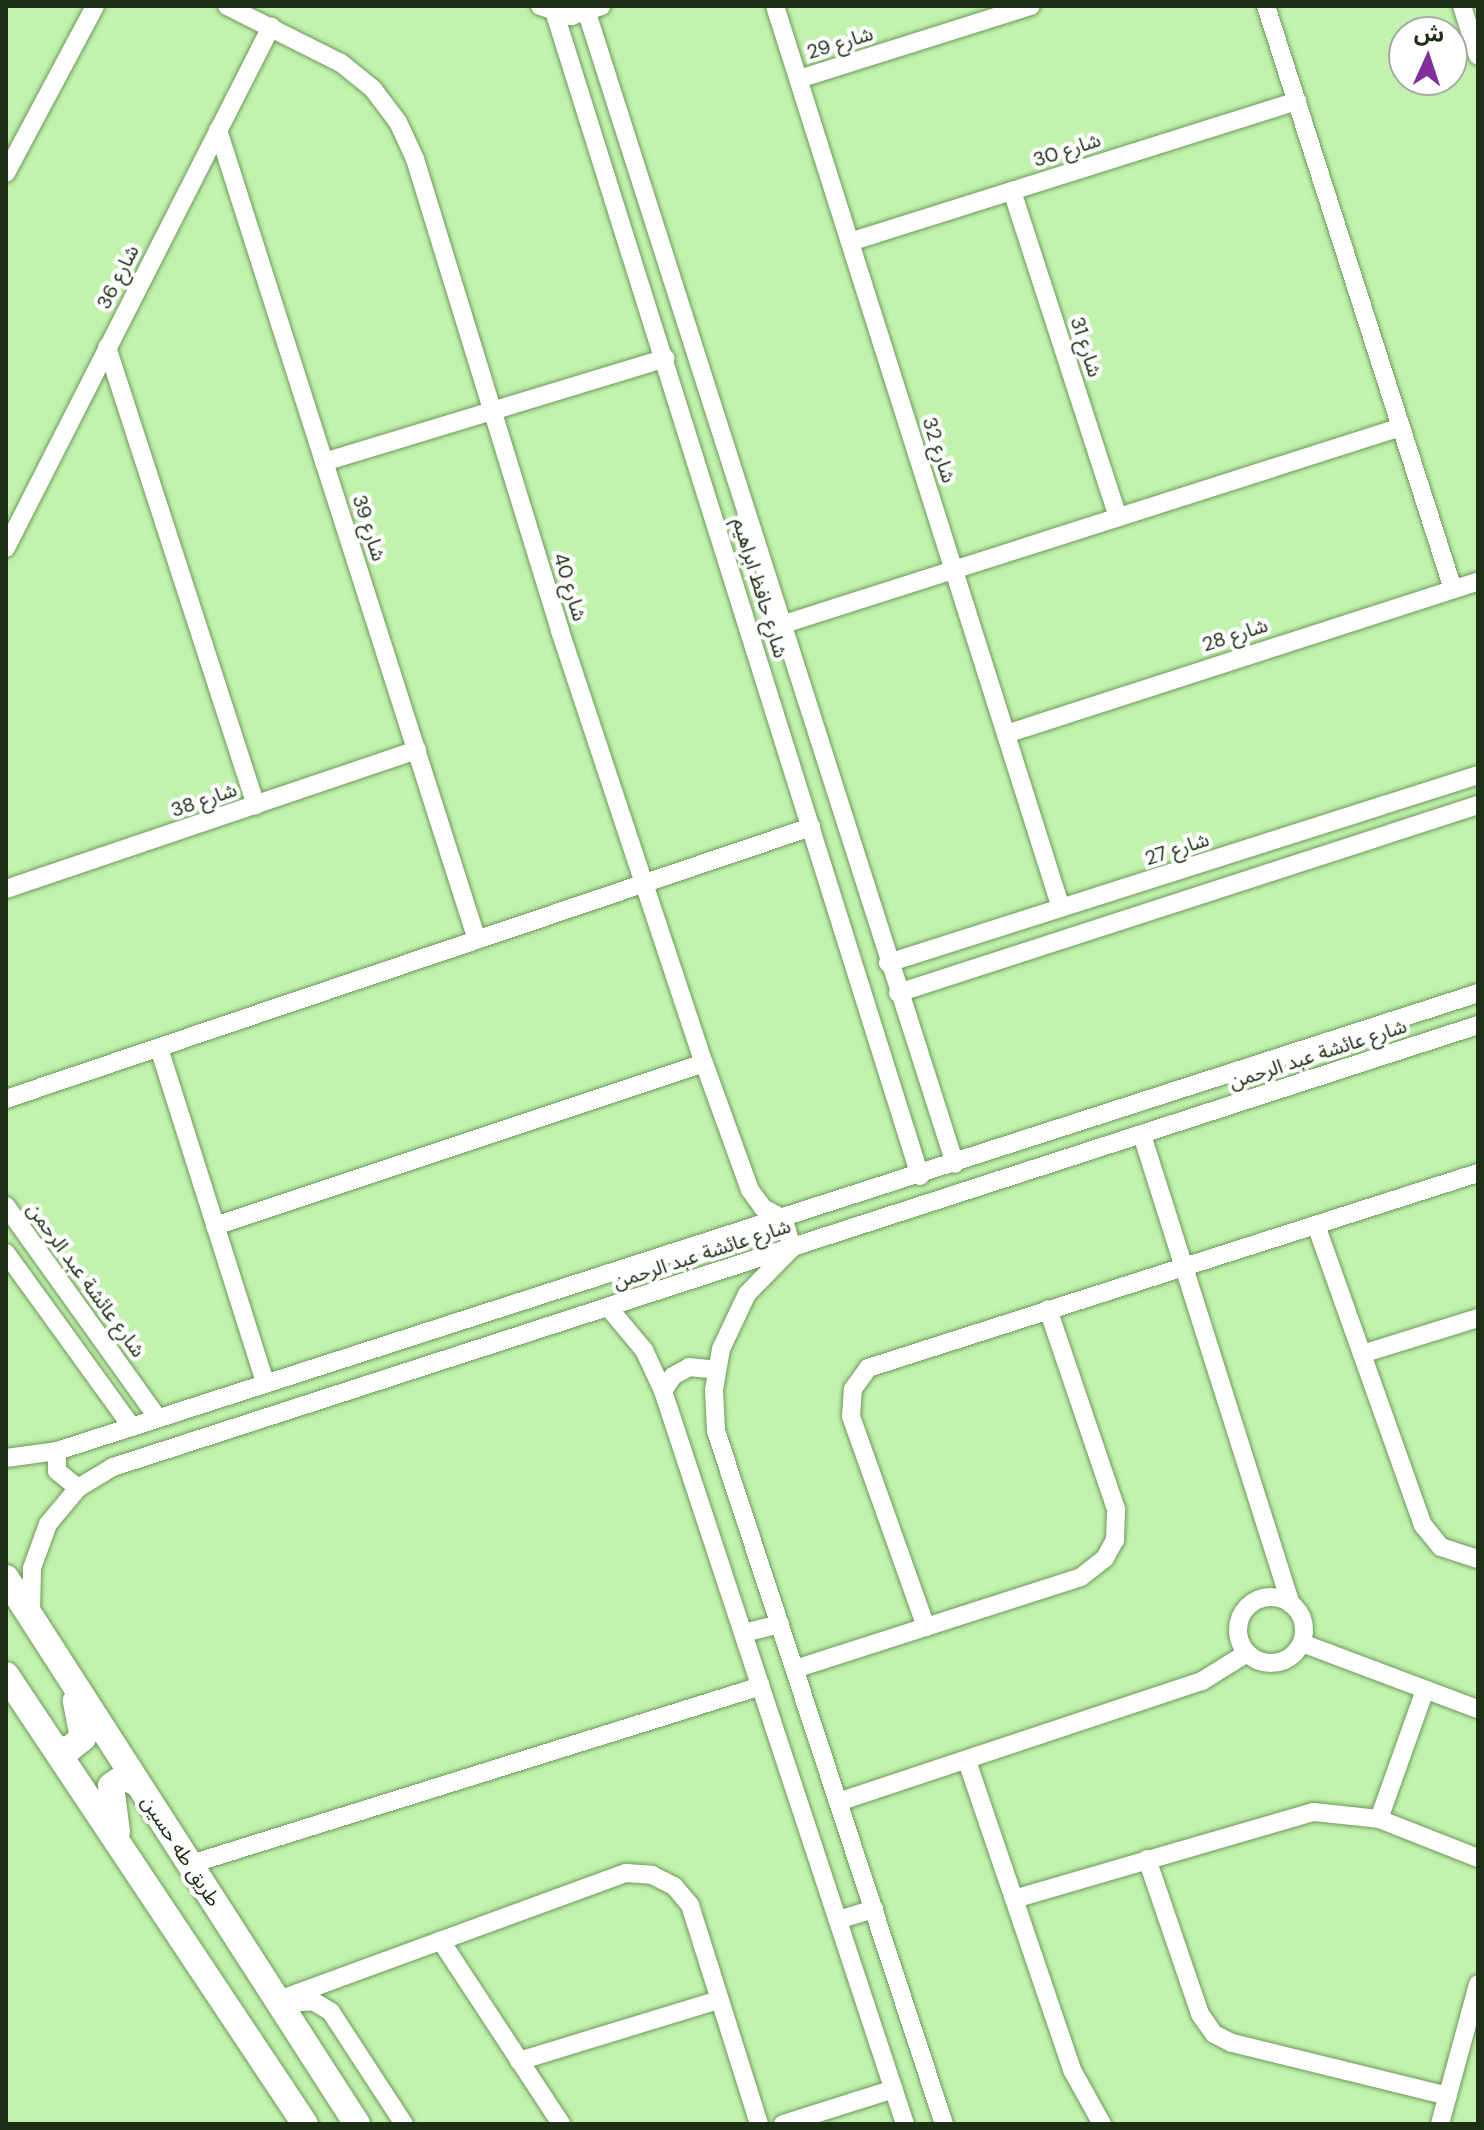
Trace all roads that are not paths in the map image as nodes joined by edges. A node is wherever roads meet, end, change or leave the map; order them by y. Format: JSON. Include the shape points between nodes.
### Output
{"nodes":[{"id":1,"x":95,"y":6,"type":"edge"},
{"id":2,"x":227,"y":6,"type":"edge"},
{"id":3,"x":775,"y":6,"type":"edge"},
{"id":4,"x":1031,"y":6,"type":"edge"},
{"id":5,"x":1266,"y":6,"type":"edge"},
{"id":6,"x":1462,"y":6,"type":"edge"},
{"id":7,"x":547,"y":10,"type":"edge"},
{"id":8,"x":594,"y":10,"type":"edge"},
{"id":9,"x":271,"y":27,"type":"junction"},
{"id":10,"x":1478,"y":56,"type":"edge"},
{"id":11,"x":799,"y":79,"type":"junction"},
{"id":12,"x":1297,"y":101,"type":"junction"},
{"id":13,"x":218,"y":130,"type":"junction"},
{"id":14,"x":6,"y":173,"type":"edge"},
{"id":15,"x":1012,"y":191,"type":"junction"},
{"id":16,"x":850,"y":242,"type":"junction"},
{"id":17,"x":107,"y":347,"type":"junction"},
{"id":18,"x":666,"y":358,"type":"junction"},
{"id":19,"x":493,"y":411,"type":"junction"},
{"id":20,"x":1401,"y":427,"type":"junction"},
{"id":21,"x":324,"y":462,"type":"junction"},
{"id":22,"x":1118,"y":517,"type":"junction"},
{"id":23,"x":6,"y":548,"type":"edge"},
{"id":24,"x":954,"y":570,"type":"junction"},
{"id":25,"x":1478,"y":582,"type":"edge"},
{"id":26,"x":1453,"y":589,"type":"junction"},
{"id":27,"x":781,"y":625,"type":"junction"},
{"id":28,"x":1006,"y":734,"type":"junction"},
{"id":29,"x":417,"y":750,"type":"junction"},
{"id":30,"x":1478,"y":775,"type":"edge"},
{"id":31,"x":256,"y":805,"type":"junction"},
{"id":32,"x":1478,"y":805,"type":"edge"},
{"id":33,"x":811,"y":827,"type":"junction"},
{"id":34,"x":643,"y":882,"type":"junction"},
{"id":35,"x":6,"y":889,"type":"edge"},
{"id":36,"x":1061,"y":908,"type":"junction"},
{"id":37,"x":477,"y":940,"type":"junction"},
{"id":38,"x":888,"y":963,"type":"junction"},
{"id":39,"x":898,"y":993,"type":"junction"},
{"id":40,"x":1478,"y":993,"type":"edge"},
{"id":41,"x":1478,"y":1025,"type":"edge"},
{"id":42,"x":159,"y":1048,"type":"junction"},
{"id":43,"x":704,"y":1063,"type":"junction"},
{"id":44,"x":1252,"y":1067,"type":"junction"},
{"id":45,"x":1262,"y":1096,"type":"junction"},
{"id":46,"x":6,"y":1099,"type":"edge"},
{"id":47,"x":1142,"y":1135,"type":"junction"},
{"id":48,"x":955,"y":1164,"type":"junction"},
{"id":49,"x":1478,"y":1173,"type":"edge"},
{"id":50,"x":920,"y":1176,"type":"junction"},
{"id":51,"x":6,"y":1206,"type":"edge"},
{"id":52,"x":784,"y":1219,"type":"junction"},
{"id":53,"x":1316,"y":1225,"type":"junction"},
{"id":54,"x":215,"y":1226,"type":"junction"},
{"id":55,"x":792,"y":1248,"type":"junction"},
{"id":56,"x":6,"y":1253,"type":"edge"},
{"id":57,"x":1184,"y":1266,"type":"junction"},
{"id":58,"x":524,"y":1301,"type":"junction"},
{"id":59,"x":608,"y":1307,"type":"junction"},
{"id":60,"x":1048,"y":1309,"type":"junction"},
{"id":61,"x":1478,"y":1318,"type":"edge"},
{"id":62,"x":536,"y":1330,"type":"junction"},
{"id":63,"x":1362,"y":1354,"type":"junction"},
{"id":64,"x":716,"y":1370,"type":"junction"},
{"id":65,"x":265,"y":1383,"type":"junction"},
{"id":66,"x":663,"y":1391,"type":"junction"},
{"id":67,"x":158,"y":1418,"type":"junction"},
{"id":68,"x":132,"y":1427,"type":"junction"},
{"id":69,"x":57,"y":1451,"type":"junction"},
{"id":70,"x":6,"y":1458,"type":"edge"},
{"id":71,"x":78,"y":1488,"type":"junction"},
{"id":72,"x":1478,"y":1559,"type":"edge"},
{"id":73,"x":6,"y":1578,"type":"edge"},
{"id":74,"x":1291,"y":1604,"type":"junction"},
{"id":75,"x":31,"y":1615,"type":"junction"},
{"id":76,"x":780,"y":1624,"type":"junction"},
{"id":77,"x":926,"y":1627,"type":"junction"},
{"id":78,"x":744,"y":1633,"type":"junction"},
{"id":79,"x":1302,"y":1643,"type":"junction"},
{"id":80,"x":1247,"y":1653,"type":"junction"},
{"id":81,"x":795,"y":1669,"type":"junction"},
{"id":82,"x":6,"y":1675,"type":"edge"},
{"id":83,"x":761,"y":1686,"type":"junction"},
{"id":84,"x":74,"y":1688,"type":"junction"},
{"id":85,"x":1425,"y":1690,"type":"junction"},
{"id":86,"x":1478,"y":1709,"type":"edge"},
{"id":87,"x":55,"y":1748,"type":"junction"},
{"id":88,"x":967,"y":1761,"type":"junction"},
{"id":89,"x":137,"y":1783,"type":"junction"},
{"id":90,"x":838,"y":1802,"type":"junction"},
{"id":91,"x":1379,"y":1819,"type":"junction"},
{"id":92,"x":116,"y":1836,"type":"junction"},
{"id":93,"x":1478,"y":1858,"type":"edge"},
{"id":94,"x":1147,"y":1859,"type":"junction"},
{"id":95,"x":191,"y":1864,"type":"junction"},
{"id":96,"x":1014,"y":1899,"type":"junction"},
{"id":97,"x":874,"y":1909,"type":"junction"},
{"id":98,"x":838,"y":1920,"type":"junction"},
{"id":99,"x":441,"y":1941,"type":"junction"},
{"id":100,"x":1478,"y":1984,"type":"edge"},
{"id":101,"x":719,"y":2000,"type":"junction"},
{"id":102,"x":278,"y":2004,"type":"junction"},
{"id":103,"x":307,"y":2048,"type":"junction"},
{"id":104,"x":519,"y":2061,"type":"junction"},
{"id":105,"x":275,"y":2079,"type":"junction"},
{"id":106,"x":894,"y":2089,"type":"junction"},
{"id":107,"x":1448,"y":2096,"type":"junction"},
{"id":108,"x":305,"y":2124,"type":"edge"},
{"id":109,"x":357,"y":2124,"type":"edge"},
{"id":110,"x":404,"y":2124,"type":"edge"},
{"id":111,"x":561,"y":2124,"type":"edge"},
{"id":112,"x":759,"y":2124,"type":"edge"},
{"id":113,"x":783,"y":2124,"type":"edge"},
{"id":114,"x":905,"y":2124,"type":"edge"},
{"id":115,"x":944,"y":2124,"type":"edge"},
{"id":116,"x":1102,"y":2124,"type":"edge"},
{"id":117,"x":1440,"y":2124,"type":"edge"}],
"edges":[{"from":1,"to":14,"type":"street"},
{"from":2,"to":9,"type":"street","name":"شارع 40"},
{"from":3,"to":11,"type":"street","name":"شارع 32"},
{"from":4,"to":11,"type":"street","name":"شارع 29"},
{"from":5,"to":12,"type":"street"},
{"from":6,"to":10,"type":"street"},
{"from":7,"to":8,"type":"street"},
{"from":7,"to":18,"type":"street","name":"شارع حافظ ابراهيم"},
{"from":8,"to":27,"type":"street","name":"شارع حافظ ابراهيم"},
{"from":9,"to":13,"type":"street","name":"شارع 36"},
{"from":9,"to":19,"type":"street","name":"شارع 40","via":[[341,63],[373,89],[398,122],[415,159]]},
{"from":11,"to":16,"type":"street","name":"شارع 32"},
{"from":12,"to":15,"type":"street","name":"شارع 30"},
{"from":12,"to":20,"type":"street"},
{"from":13,"to":17,"type":"street","name":"شارع 36"},
{"from":13,"to":21,"type":"street","name":"شارع 39"},
{"from":15,"to":16,"type":"street","name":"شارع 30"},
{"from":15,"to":22,"type":"street","name":"شارع 31"},
{"from":16,"to":24,"type":"street","name":"شارع 32"},
{"from":17,"to":23,"type":"street","name":"شارع 36"},
{"from":17,"to":31,"type":"street"},
{"from":18,"to":19,"type":"street"},
{"from":18,"to":33,"type":"street","name":"شارع حافظ ابراهيم"},
{"from":19,"to":21,"type":"street"},
{"from":19,"to":34,"type":"street","name":"شارع 40"},
{"from":20,"to":22,"type":"street"},
{"from":20,"to":26,"type":"street"},
{"from":21,"to":29,"type":"street","name":"شارع 39"},
{"from":22,"to":24,"type":"street"},
{"from":24,"to":27,"type":"street"},
{"from":24,"to":28,"type":"street","name":"شارع 32"},
{"from":25,"to":26,"type":"street","name":"شارع 28"},
{"from":26,"to":28,"type":"street","name":"شارع 28"},
{"from":27,"to":38,"type":"street","name":"شارع حافظ ابراهيم"},
{"from":28,"to":36,"type":"street","name":"شارع 32"},
{"from":29,"to":31,"type":"street","name":"شارع 38"},
{"from":29,"to":37,"type":"street","name":"شارع 39"},
{"from":30,"to":36,"type":"street","name":"شارع 27"},
{"from":31,"to":35,"type":"street","name":"شارع 38"},
{"from":32,"to":39,"type":"street"},
{"from":33,"to":34,"type":"street"},
{"from":33,"to":50,"type":"street","name":"شارع حافظ ابراهيم"},
{"from":34,"to":37,"type":"street"},
{"from":34,"to":43,"type":"street","name":"شارع 40"},
{"from":36,"to":38,"type":"street","name":"شارع 27"},
{"from":37,"to":42,"type":"street"},
{"from":38,"to":39,"type":"street","name":"شارع حافظ ابراهيم"},
{"from":39,"to":48,"type":"street","name":"شارع حافظ ابراهيم"},
{"from":40,"to":44,"type":"street","name":"شارع عائشة عبد الرحمن"},
{"from":41,"to":45,"type":"street","name":"شارع عائشة عبد الرحمن"},
{"from":42,"to":46,"type":"street"},
{"from":42,"to":54,"type":"street"},
{"from":43,"to":52,"type":"street","name":"شارع 40","via":[[750,1190],[763,1208]]},
{"from":43,"to":54,"type":"street"},
{"from":44,"to":45,"type":"street"},
{"from":44,"to":48,"type":"street","name":"شارع عائشة عبد الرحمن"},
{"from":45,"to":47,"type":"street","name":"شارع عائشة عبد الرحمن"},
{"from":47,"to":55,"type":"street","name":"شارع عائشة عبد الرحمن"},
{"from":47,"to":57,"type":"street"},
{"from":48,"to":50,"type":"street","name":"شارع عائشة عبد الرحمن"},
{"from":49,"to":53,"type":"street"},
{"from":50,"to":52,"type":"street","name":"شارع عائشة عبد الرحمن"},
{"from":51,"to":67,"type":"street","name":"شارع عائشة عبد الرحمن"},
{"from":52,"to":55,"type":"street"},
{"from":52,"to":58,"type":"street","name":"شارع عائشة عبد الرحمن"},
{"from":53,"to":57,"type":"street"},
{"from":53,"to":63,"type":"street"},
{"from":54,"to":65,"type":"street"},
{"from":55,"to":59,"type":"street","name":"شارع عائشة عبد الرحمن"},
{"from":55,"to":64,"type":"street","via":[[741,1303]]},
{"from":56,"to":68,"type":"street"},
{"from":57,"to":60,"type":"street"},
{"from":57,"to":74,"type":"street"},
{"from":58,"to":62,"type":"street"},
{"from":58,"to":65,"type":"street","name":"شارع عائشة عبد الرحمن"},
{"from":59,"to":62,"type":"street","name":"شارع عائشة عبد الرحمن"},
{"from":59,"to":66,"type":"street","via":[[639,1342]]},
{"from":60,"to":77,"type":"street","via":[[1116,1509],[1115,1540],[1098,1566],[1081,1577]]},
{"from":60,"to":77,"type":"street","via":[[876,1363],[853,1389],[851,1416]]},
{"from":61,"to":63,"type":"street"},
{"from":62,"to":71,"type":"street","name":"شارع عائشة عبد الرحمن","via":[[113,1467]]},
{"from":63,"to":72,"type":"street","via":[[1428,1534],[1447,1550]]},
{"from":64,"to":66,"type":"street","via":[[689,1367],[673,1376]]},
{"from":64,"to":76,"type":"street","via":[[716,1431]]},
{"from":65,"to":67,"type":"street","name":"شارع عائشة عبد الرحمن"},
{"from":66,"to":78,"type":"street"},
{"from":67,"to":68,"type":"street","name":"شارع عائشة عبد الرحمن"},
{"from":68,"to":69,"type":"street","name":"شارع عائشة عبد الرحمن"},
{"from":69,"to":70,"type":"street","name":"شارع عائشة عبد الرحمن"},
{"from":69,"to":71,"type":"street","via":[[57,1471]]},
{"from":71,"to":75,"type":"street","name":"شارع عائشة عبد الرحمن","via":[[38,1546]]},
{"from":73,"to":75,"type":"main road","name":"طريق طه حسين"},
{"from":74,"to":79,"type":"street","via":[[1304,1628]]},
{"from":74,"to":80,"type":"street","via":[[1264,1598],[1242,1614],[1239,1641]]},
{"from":75,"to":84,"type":"main road","name":"طريق طه حسين"},
{"from":76,"to":78,"type":"street"},
{"from":76,"to":81,"type":"street"},
{"from":77,"to":81,"type":"street"},
{"from":78,"to":83,"type":"street"},
{"from":79,"to":80,"type":"street","via":[[1295,1654],[1270,1664]]},
{"from":79,"to":85,"type":"street"},
{"from":80,"to":88,"type":"street","via":[[1215,1676]]},
{"from":81,"to":90,"type":"street"},
{"from":82,"to":87,"type":"main road"},
{"from":83,"to":95,"type":"street"},
{"from":83,"to":98,"type":"street"},
{"from":84,"to":87,"type":"main road","via":[[83,1738],[68,1750]]},
{"from":84,"to":89,"type":"main road","name":"طريق طه حسين"},
{"from":85,"to":86,"type":"street"},
{"from":85,"to":91,"type":"street"},
{"from":87,"to":92,"type":"main road"},
{"from":88,"to":90,"type":"street"},
{"from":88,"to":96,"type":"street"},
{"from":89,"to":92,"type":"main road","via":[[124,1777],[111,1786],[119,1816]]},
{"from":89,"to":95,"type":"main road","name":"طريق طه حسين"},
{"from":90,"to":97,"type":"street"},
{"from":91,"to":93,"type":"street"},
{"from":91,"to":94,"type":"street","via":[[1314,1812]]},
{"from":92,"to":105,"type":"main road"},
{"from":94,"to":96,"type":"street"},
{"from":94,"to":107,"type":"street","via":[[1200,2014],[1214,2034],[1232,2043]]},
{"from":95,"to":102,"type":"main road","name":"طريق طه حسين"},
{"from":96,"to":116,"type":"street","via":[[1079,2088]]},
{"from":97,"to":98,"type":"street"},
{"from":97,"to":115,"type":"street"},
{"from":98,"to":106,"type":"street"},
{"from":99,"to":101,"type":"street","via":[[626,1873],[652,1875],[674,1886],[690,1905]]},
{"from":99,"to":102,"type":"street"},
{"from":99,"to":104,"type":"street"},
{"from":100,"to":107,"type":"street"},
{"from":101,"to":104,"type":"street"},
{"from":101,"to":112,"type":"street"},
{"from":102,"to":103,"type":"main road","name":"طريق طه حسين"},
{"from":102,"to":110,"type":"street","via":[[304,2000],[331,2012]]},
{"from":103,"to":105,"type":"main road","via":[[310,2062],[304,2076],[290,2082]]},
{"from":103,"to":109,"type":"main road","name":"طريق طه حسين"},
{"from":104,"to":111,"type":"street"},
{"from":105,"to":108,"type":"main road"},
{"from":106,"to":113,"type":"street"},
{"from":106,"to":114,"type":"street"},
{"from":107,"to":117,"type":"street"}]}
